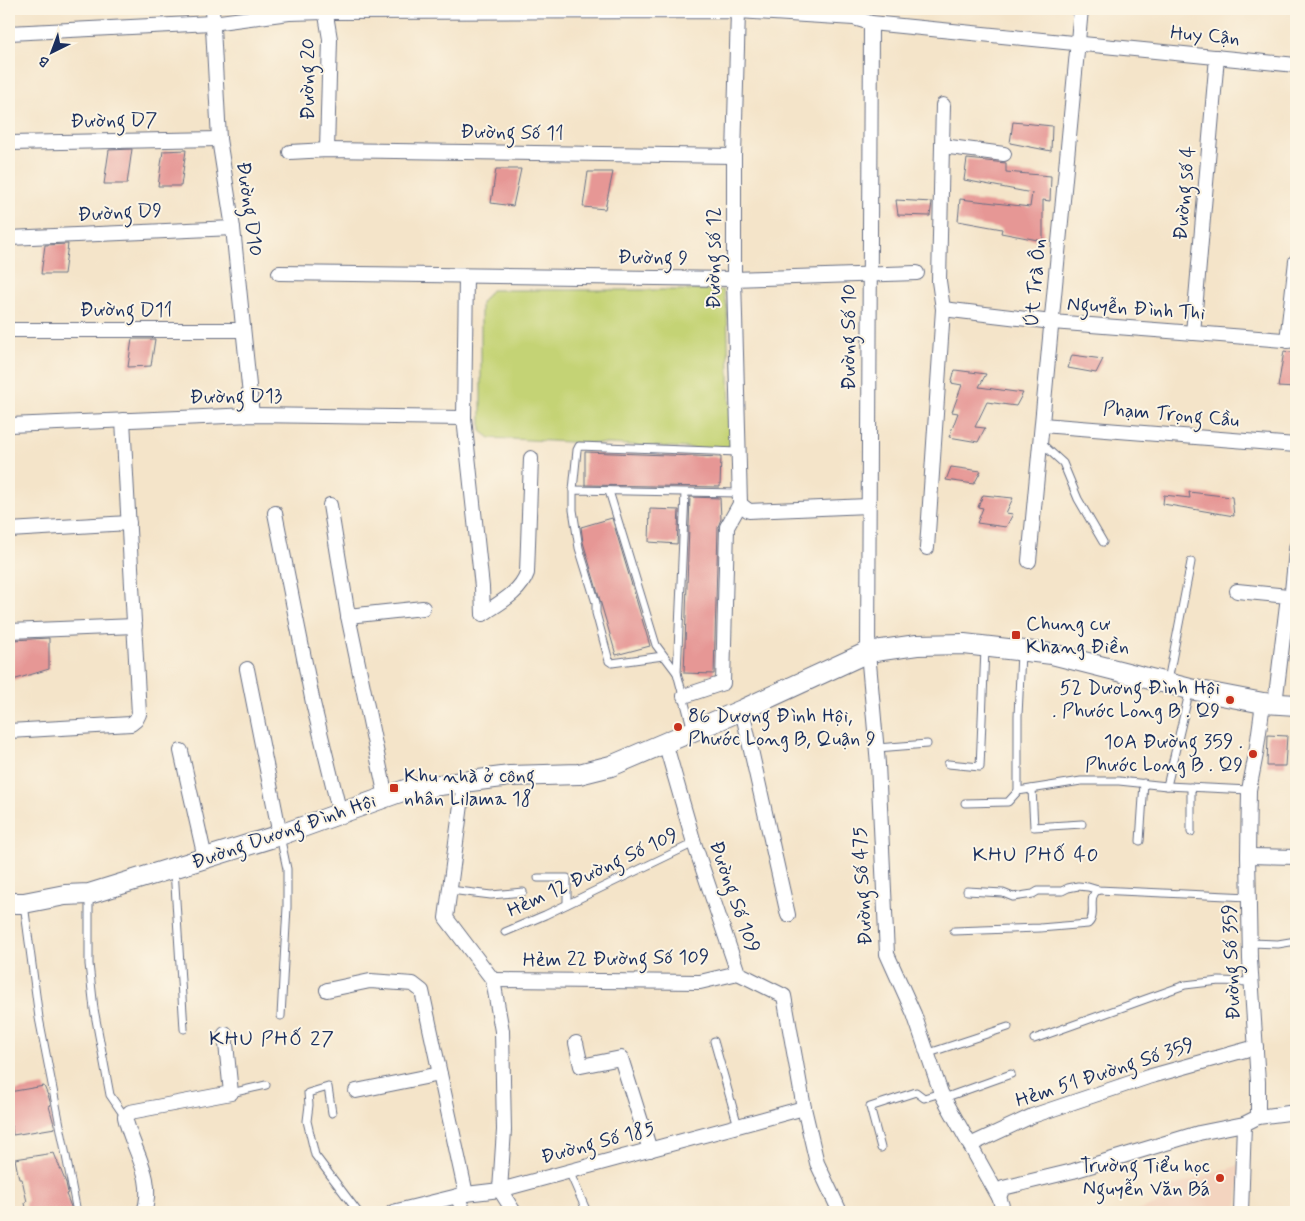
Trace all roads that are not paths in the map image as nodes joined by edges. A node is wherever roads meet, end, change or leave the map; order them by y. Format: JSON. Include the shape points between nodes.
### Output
{"nodes":[{"id":1,"x":212,"y":9,"type":"edge"},
{"id":2,"x":1081,"y":9,"type":"edge"},
{"id":3,"x":326,"y":10,"type":"edge"},
{"id":4,"x":622,"y":10,"type":"edge"},
{"id":5,"x":738,"y":11,"type":"junction"},
{"id":6,"x":854,"y":14,"type":"edge"},
{"id":7,"x":212,"y":23,"type":"junction"},
{"id":8,"x":871,"y":23,"type":"junction"},
{"id":9,"x":9,"y":34,"type":"edge"},
{"id":10,"x":1078,"y":44,"type":"junction"},
{"id":11,"x":1217,"y":57,"type":"junction"},
{"id":12,"x":1296,"y":65,"type":"edge"},
{"id":13,"x":943,"y":105,"type":"dead end"},
{"id":14,"x":220,"y":139,"type":"junction"},
{"id":15,"x":9,"y":143,"type":"edge"},
{"id":16,"x":942,"y":146,"type":"junction"},
{"id":17,"x":327,"y":150,"type":"junction"},
{"id":18,"x":290,"y":152,"type":"dead end"},
{"id":19,"x":1004,"y":154,"type":"dead end"},
{"id":20,"x":734,"y":156,"type":"junction"},
{"id":21,"x":232,"y":228,"type":"junction"},
{"id":22,"x":9,"y":238,"type":"edge"},
{"id":23,"x":1296,"y":262,"type":"edge"},
{"id":24,"x":279,"y":273,"type":"dead end"},
{"id":25,"x":917,"y":273,"type":"dead end"},
{"id":26,"x":870,"y":275,"type":"junction"},
{"id":27,"x":466,"y":276,"type":"junction"},
{"id":28,"x":734,"y":279,"type":"junction"},
{"id":29,"x":943,"y":309,"type":"junction"},
{"id":30,"x":1052,"y":322,"type":"junction"},
{"id":31,"x":9,"y":330,"type":"edge"},
{"id":32,"x":243,"y":330,"type":"junction"},
{"id":33,"x":1193,"y":333,"type":"junction"},
{"id":34,"x":1292,"y":341,"type":"edge"},
{"id":35,"x":252,"y":415,"type":"junction"},
{"id":36,"x":464,"y":418,"type":"junction"},
{"id":37,"x":123,"y":420,"type":"junction"},
{"id":38,"x":9,"y":425,"type":"edge"},
{"id":39,"x":1042,"y":425,"type":"junction"},
{"id":40,"x":1041,"y":442,"type":"junction"},
{"id":41,"x":1296,"y":445,"type":"edge"},
{"id":42,"x":738,"y":452,"type":"junction"},
{"id":43,"x":531,"y":458,"type":"dead end"},
{"id":44,"x":573,"y":490,"type":"junction"},
{"id":45,"x":609,"y":491,"type":"junction"},
{"id":46,"x":685,"y":493,"type":"junction"},
{"id":47,"x":740,"y":499,"type":"junction"},
{"id":48,"x":330,"y":505,"type":"dead end"},
{"id":49,"x":868,"y":506,"type":"junction"},
{"id":50,"x":275,"y":514,"type":"dead end"},
{"id":51,"x":129,"y":523,"type":"junction"},
{"id":52,"x":9,"y":530,"type":"edge"},
{"id":53,"x":1296,"y":540,"type":"edge"},
{"id":54,"x":1102,"y":542,"type":"dead end"},
{"id":55,"x":926,"y":548,"type":"dead end"},
{"id":56,"x":1029,"y":561,"type":"dead end"},
{"id":57,"x":1191,"y":562,"type":"dead end"},
{"id":58,"x":1237,"y":591,"type":"dead end"},
{"id":59,"x":1288,"y":596,"type":"junction"},
{"id":60,"x":424,"y":608,"type":"dead end"},
{"id":61,"x":348,"y":616,"type":"junction"},
{"id":62,"x":135,"y":626,"type":"junction"},
{"id":63,"x":9,"y":630,"type":"edge"},
{"id":64,"x":985,"y":646,"type":"junction"},
{"id":65,"x":1021,"y":650,"type":"junction"},
{"id":66,"x":868,"y":652,"type":"junction"},
{"id":67,"x":663,"y":656,"type":"junction"},
{"id":68,"x":247,"y":669,"type":"dead end"},
{"id":69,"x":677,"y":673,"type":"junction"},
{"id":70,"x":1168,"y":684,"type":"junction"},
{"id":71,"x":1190,"y":689,"type":"junction"},
{"id":72,"x":684,"y":696,"type":"junction"},
{"id":73,"x":1269,"y":703,"type":"junction"},
{"id":74,"x":1296,"y":705,"type":"edge"},
{"id":75,"x":742,"y":710,"type":"junction"},
{"id":76,"x":692,"y":730,"type":"junction"},
{"id":77,"x":9,"y":731,"type":"edge"},
{"id":78,"x":665,"y":742,"type":"junction"},
{"id":79,"x":927,"y":744,"type":"dead end"},
{"id":80,"x":877,"y":748,"type":"junction"},
{"id":81,"x":181,"y":751,"type":"dead end"},
{"id":82,"x":948,"y":764,"type":"dead end"},
{"id":83,"x":464,"y":782,"type":"junction"},
{"id":84,"x":1144,"y":783,"type":"junction"},
{"id":85,"x":1167,"y":786,"type":"junction"},
{"id":86,"x":1191,"y":788,"type":"junction"},
{"id":87,"x":1032,"y":789,"type":"junction"},
{"id":88,"x":1249,"y":790,"type":"junction"},
{"id":89,"x":1018,"y":791,"type":"junction"},
{"id":90,"x":386,"y":797,"type":"junction"},
{"id":91,"x":965,"y":803,"type":"dead end"},
{"id":92,"x":340,"y":814,"type":"junction"},
{"id":93,"x":1082,"y":824,"type":"dead end"},
{"id":94,"x":1191,"y":832,"type":"dead end"},
{"id":95,"x":280,"y":835,"type":"junction"},
{"id":96,"x":1140,"y":841,"type":"dead end"},
{"id":97,"x":694,"y":843,"type":"junction"},
{"id":98,"x":1248,"y":856,"type":"junction"},
{"id":99,"x":1296,"y":857,"type":"edge"},
{"id":100,"x":205,"y":858,"type":"junction"},
{"id":101,"x":174,"y":869,"type":"junction"},
{"id":102,"x":538,"y":878,"type":"dead end"},
{"id":103,"x":450,"y":890,"type":"junction"},
{"id":104,"x":1098,"y":890,"type":"junction"},
{"id":105,"x":967,"y":891,"type":"dead end"},
{"id":106,"x":523,"y":892,"type":"dead end"},
{"id":107,"x":90,"y":894,"type":"junction"},
{"id":108,"x":1249,"y":897,"type":"junction"},
{"id":109,"x":16,"y":903,"type":"edge"},
{"id":110,"x":567,"y":904,"type":"junction"},
{"id":111,"x":788,"y":915,"type":"dead end"},
{"id":112,"x":954,"y":931,"type":"dead end"},
{"id":113,"x":505,"y":932,"type":"dead end"},
{"id":114,"x":1296,"y":941,"type":"edge"},
{"id":115,"x":1250,"y":943,"type":"junction"},
{"id":116,"x":738,"y":973,"type":"junction"},
{"id":117,"x":494,"y":980,"type":"junction"},
{"id":118,"x":1252,"y":982,"type":"junction"},
{"id":119,"x":327,"y":990,"type":"dead end"},
{"id":120,"x":281,"y":1016,"type":"dead end"},
{"id":121,"x":1008,"y":1027,"type":"dead end"},
{"id":122,"x":184,"y":1028,"type":"dead end"},
{"id":123,"x":225,"y":1034,"type":"dead end"},
{"id":124,"x":1034,"y":1039,"type":"dead end"},
{"id":125,"x":714,"y":1041,"type":"dead end"},
{"id":126,"x":576,"y":1043,"type":"dead end"},
{"id":127,"x":1256,"y":1047,"type":"junction"},
{"id":128,"x":929,"y":1053,"type":"junction"},
{"id":129,"x":440,"y":1074,"type":"junction"},
{"id":130,"x":1011,"y":1074,"type":"dead end"},
{"id":131,"x":266,"y":1085,"type":"dead end"},
{"id":132,"x":356,"y":1091,"type":"dead end"},
{"id":133,"x":230,"y":1093,"type":"junction"},
{"id":134,"x":943,"y":1096,"type":"junction"},
{"id":135,"x":804,"y":1108,"type":"junction"},
{"id":136,"x":332,"y":1112,"type":"dead end"},
{"id":137,"x":1296,"y":1112,"type":"edge"},
{"id":138,"x":125,"y":1117,"type":"junction"},
{"id":139,"x":1258,"y":1117,"type":"junction"},
{"id":140,"x":1244,"y":1124,"type":"junction"},
{"id":141,"x":738,"y":1126,"type":"junction"},
{"id":142,"x":970,"y":1145,"type":"junction"},
{"id":143,"x":881,"y":1148,"type":"dead end"},
{"id":144,"x":650,"y":1150,"type":"junction"},
{"id":145,"x":569,"y":1171,"type":"junction"},
{"id":146,"x":500,"y":1190,"type":"junction"},
{"id":147,"x":461,"y":1195,"type":"junction"},
{"id":148,"x":999,"y":1197,"type":"junction"},
{"id":149,"x":76,"y":1207,"type":"dead end"},
{"id":150,"x":144,"y":1212,"type":"edge"},
{"id":151,"x":358,"y":1212,"type":"edge"},
{"id":152,"x":399,"y":1212,"type":"edge"},
{"id":153,"x":464,"y":1212,"type":"edge"},
{"id":154,"x":514,"y":1212,"type":"edge"},
{"id":155,"x":587,"y":1212,"type":"edge"},
{"id":156,"x":840,"y":1212,"type":"edge"},
{"id":157,"x":1004,"y":1212,"type":"edge"},
{"id":158,"x":1241,"y":1212,"type":"edge"}],
"edges":[{"from":1,"to":7,"type":"street","name":"Đường D10"},
{"from":2,"to":10,"type":"street","name":"Út Trà Ôn"},
{"from":3,"to":4,"type":"street","name":"Huy Cận"},
{"from":3,"to":7,"type":"street","name":"Huy Cận"},
{"from":3,"to":17,"type":"street","name":"Đường 20","via":[[330,39]]},
{"from":4,"to":5,"type":"street","name":"Huy Cận"},
{"from":5,"to":6,"type":"street","name":"Huy Cận"},
{"from":5,"to":20,"type":"street","name":"Đường số 12"},
{"from":6,"to":8,"type":"street","name":"Huy Cận"},
{"from":7,"to":9,"type":"street","name":"Huy Cận"},
{"from":7,"to":14,"type":"street","name":"Đường D10"},
{"from":8,"to":10,"type":"street","name":"Huy Cận"},
{"from":8,"to":26,"type":"street","name":"Đường Số 10"},
{"from":10,"to":11,"type":"street","name":"Huy Cận"},
{"from":10,"to":30,"type":"street","name":"Út Trà Ôn"},
{"from":11,"to":12,"type":"street","name":"Huy Cận"},
{"from":11,"to":33,"type":"street","name":"Đường số 4"},
{"from":13,"to":16,"type":"street"},
{"from":14,"to":15,"type":"street","name":"Đường D7"},
{"from":14,"to":21,"type":"street","name":"Đường D10"},
{"from":16,"to":19,"type":"street"},
{"from":16,"to":29,"type":"street","via":[[939,281]]},
{"from":17,"to":18,"type":"street","name":"Đường Số 11"},
{"from":17,"to":20,"type":"street","name":"Đường Số 11"},
{"from":20,"to":28,"type":"street","name":"Đường số 12"},
{"from":21,"to":22,"type":"street","name":"Đường D9"},
{"from":21,"to":32,"type":"street","name":"Đường D10"},
{"from":23,"to":34,"type":"street"},
{"from":24,"to":27,"type":"street","name":"Đường 9"},
{"from":25,"to":26,"type":"street","name":"Đường 9"},
{"from":26,"to":28,"type":"street","name":"Đường 9"},
{"from":26,"to":49,"type":"street","name":"Đường Số 10"},
{"from":27,"to":28,"type":"street","name":"Đường 9"},
{"from":27,"to":36,"type":"street"},
{"from":28,"to":42,"type":"street","name":"Đường số 12"},
{"from":29,"to":30,"type":"street","name":"Nguyễn Đình Thi"},
{"from":29,"to":55,"type":"street"},
{"from":30,"to":33,"type":"street","name":"Nguyễn Đình Thi"},
{"from":30,"to":39,"type":"street","name":"Út Trà Ôn"},
{"from":31,"to":32,"type":"street","name":"Đường D11"},
{"from":32,"to":35,"type":"street","name":"Đường D10"},
{"from":33,"to":34,"type":"street","name":"Nguyễn Đình Thi"},
{"from":35,"to":36,"type":"street","name":"Đường D13"},
{"from":35,"to":37,"type":"street","name":"Đường D13"},
{"from":36,"to":43,"type":"street","via":[[483,614],[515,592],[527,573]]},
{"from":37,"to":38,"type":"street","name":"Đường D13"},
{"from":37,"to":51,"type":"street"},
{"from":39,"to":40,"type":"street","name":"Út Trà Ôn"},
{"from":39,"to":41,"type":"street","name":"Phạm Trọng Cầu"},
{"from":40,"to":54,"type":"lane","via":[[1063,463]]},
{"from":40,"to":56,"type":"street","name":"Út Trà Ôn"},
{"from":42,"to":44,"type":"lane","via":[[579,446]]},
{"from":42,"to":47,"type":"street","name":"Đường số 12"},
{"from":44,"to":45,"type":"lane"},
{"from":44,"to":67,"type":"lane","via":[[579,548],[609,661]]},
{"from":45,"to":46,"type":"lane"},
{"from":45,"to":67,"type":"lane","via":[[656,645]]},
{"from":46,"to":47,"type":"lane"},
{"from":46,"to":69,"type":"lane"},
{"from":47,"to":49,"type":"street","via":[[749,511]]},
{"from":47,"to":72,"type":"street","via":[[727,527],[722,683]]},
{"from":48,"to":61,"type":"street"},
{"from":49,"to":66,"type":"street","name":"Đường Số 10"},
{"from":50,"to":92,"type":"street","via":[[313,703]]},
{"from":51,"to":52,"type":"street"},
{"from":51,"to":62,"type":"street"},
{"from":53,"to":59,"type":"lane"},
{"from":57,"to":70,"type":"lane"},
{"from":58,"to":59,"type":"street"},
{"from":59,"to":73,"type":"street","name":"Đường Số 359"},
{"from":60,"to":61,"type":"street"},
{"from":61,"to":90,"type":"street"},
{"from":62,"to":63,"type":"street"},
{"from":62,"to":77,"type":"street","via":[[139,705],[136,720],[130,724]]},
{"from":64,"to":65,"type":"street","name":"Đường Dương Đình Hội"},
{"from":64,"to":66,"type":"street","name":"Đường Dương Đình Hội","via":[[917,645]]},
{"from":64,"to":82,"type":"lane","via":[[980,767]]},
{"from":65,"to":70,"type":"street","name":"Đường Dương Đình Hội","via":[[1052,654]]},
{"from":65,"to":89,"type":"lane"},
{"from":66,"to":75,"type":"street","name":"Đường Dương Đình Hội"},
{"from":66,"to":80,"type":"street","name":"Đường Số 475"},
{"from":67,"to":69,"type":"lane"},
{"from":68,"to":95,"type":"street"},
{"from":69,"to":72,"type":"lane"},
{"from":70,"to":71,"type":"street","name":"Đường Dương Đình Hội"},
{"from":71,"to":73,"type":"street","name":"Đường Dương Đình Hội"},
{"from":71,"to":85,"type":"lane"},
{"from":72,"to":76,"type":"lane"},
{"from":73,"to":74,"type":"street","name":"Đường Dương Đình Hội"},
{"from":73,"to":88,"type":"street","name":"Đường Số 359"},
{"from":75,"to":76,"type":"street","name":"Đường Dương Đình Hội"},
{"from":75,"to":111,"type":"street"},
{"from":76,"to":78,"type":"street","name":"Đường Dương Đình Hội"},
{"from":78,"to":83,"type":"street","name":"Đường Dương Đình Hội","via":[[611,766],[579,774],[510,776]]},
{"from":78,"to":97,"type":"street","name":"Đường Số 109"},
{"from":79,"to":80,"type":"lane"},
{"from":80,"to":128,"type":"street","name":"Đường Số 475","via":[[887,954]]},
{"from":81,"to":100,"type":"street"},
{"from":83,"to":90,"type":"street","name":"Đường Dương Đình Hội","via":[[408,789]]},
{"from":83,"to":103,"type":"street"},
{"from":84,"to":85,"type":"lane"},
{"from":84,"to":87,"type":"lane","via":[[1081,782]]},
{"from":84,"to":96,"type":"lane"},
{"from":85,"to":86,"type":"lane"},
{"from":86,"to":88,"type":"lane"},
{"from":86,"to":94,"type":"lane"},
{"from":87,"to":89,"type":"lane"},
{"from":87,"to":93,"type":"lane","via":[[1034,827]]},
{"from":88,"to":98,"type":"street","name":"Đường Số 359"},
{"from":89,"to":91,"type":"lane","via":[[1008,802]]},
{"from":90,"to":92,"type":"street","name":"Đường Dương Đình Hội"},
{"from":92,"to":95,"type":"street","name":"Đường Dương Đình Hội"},
{"from":95,"to":100,"type":"street","name":"Đường Dương Đình Hội"},
{"from":95,"to":120,"type":"lane","via":[[288,869]]},
{"from":97,"to":110,"type":"lane","name":"Hẻm 12 Đường Số 109"},
{"from":97,"to":116,"type":"street","name":"Đường Số 109"},
{"from":98,"to":99,"type":"street"},
{"from":98,"to":108,"type":"street","name":"Đường Số 359"},
{"from":100,"to":101,"type":"street","name":"Đường Dương Đình Hội"},
{"from":101,"to":107,"type":"street","name":"Đường Dương Đình Hội"},
{"from":101,"to":122,"type":"lane"},
{"from":102,"to":110,"type":"lane","via":[[567,878]]},
{"from":103,"to":106,"type":"lane","via":[[491,895]]},
{"from":103,"to":117,"type":"street","via":[[446,918]]},
{"from":104,"to":105,"type":"lane","via":[[1078,886],[1013,897],[1003,893]]},
{"from":104,"to":108,"type":"lane"},
{"from":104,"to":112,"type":"lane","via":[[1094,892],[1092,920],[1088,924]]},
{"from":107,"to":109,"type":"street","name":"Đường Dương Đình Hội"},
{"from":107,"to":138,"type":"lane","via":[[89,964],[94,1009],[110,1094]]},
{"from":108,"to":115,"type":"street","name":"Đường Số 359"},
{"from":109,"to":149,"type":"lane"},
{"from":110,"to":113,"type":"lane","name":"Hẻm 12 Đường Số 109"},
{"from":114,"to":115,"type":"lane"},
{"from":115,"to":118,"type":"street","name":"Đường Số 359"},
{"from":116,"to":117,"type":"street","name":"Hẻm 22 Đường Số 109","via":[[700,982]]},
{"from":116,"to":135,"type":"street","name":"Đường Số 109","via":[[784,996]]},
{"from":117,"to":146,"type":"street","via":[[502,1030],[504,1130]]},
{"from":118,"to":124,"type":"lane","via":[[1185,985]]},
{"from":118,"to":127,"type":"street","name":"Đường Số 359"},
{"from":119,"to":129,"type":"street","via":[[370,981],[413,984],[422,991]]},
{"from":121,"to":128,"type":"lane"},
{"from":123,"to":133,"type":"street"},
{"from":125,"to":141,"type":"lane"},
{"from":126,"to":144,"type":"street","via":[[581,1066],[621,1058]]},
{"from":127,"to":139,"type":"street","name":"Đường Số 359"},
{"from":127,"to":142,"type":"street","name":"Hẻm 51 Đường Số 359","via":[[1148,1077],[1032,1116]]},
{"from":128,"to":134,"type":"street","name":"Đường Số 475"},
{"from":129,"to":132,"type":"street"},
{"from":129,"to":147,"type":"street"},
{"from":130,"to":134,"type":"lane"},
{"from":131,"to":133,"type":"lane"},
{"from":133,"to":138,"type":"street","via":[[130,1112]]},
{"from":134,"to":142,"type":"street","name":"Đường Số 475"},
{"from":134,"to":143,"type":"lane","via":[[924,1098],[916,1092],[870,1107]]},
{"from":135,"to":141,"type":"street","name":"Đường Số 185"},
{"from":135,"to":156,"type":"street","name":"Đường Số 109","via":[[817,1163]]},
{"from":136,"to":151,"type":"lane","via":[[328,1086],[308,1093],[307,1121],[315,1155]]},
{"from":137,"to":139,"type":"street"},
{"from":138,"to":150,"type":"street","via":[[146,1172],[148,1192]]},
{"from":139,"to":140,"type":"street"},
{"from":140,"to":148,"type":"street","via":[[1199,1133],[1073,1171],[1003,1188]]},
{"from":140,"to":158,"type":"street"},
{"from":141,"to":144,"type":"street","name":"Đường Số 185"},
{"from":142,"to":148,"type":"street","name":"Đường Số 475"},
{"from":144,"to":145,"type":"street","name":"Đường Số 185"},
{"from":145,"to":146,"type":"street","name":"Đường Số 185"},
{"from":145,"to":155,"type":"lane"},
{"from":146,"to":147,"type":"street","name":"Đường Số 185"},
{"from":146,"to":154,"type":"street"},
{"from":147,"to":152,"type":"street","name":"Đường Số 185"},
{"from":147,"to":153,"type":"street"},
{"from":148,"to":157,"type":"street","name":"Đường Số 475"}]}
